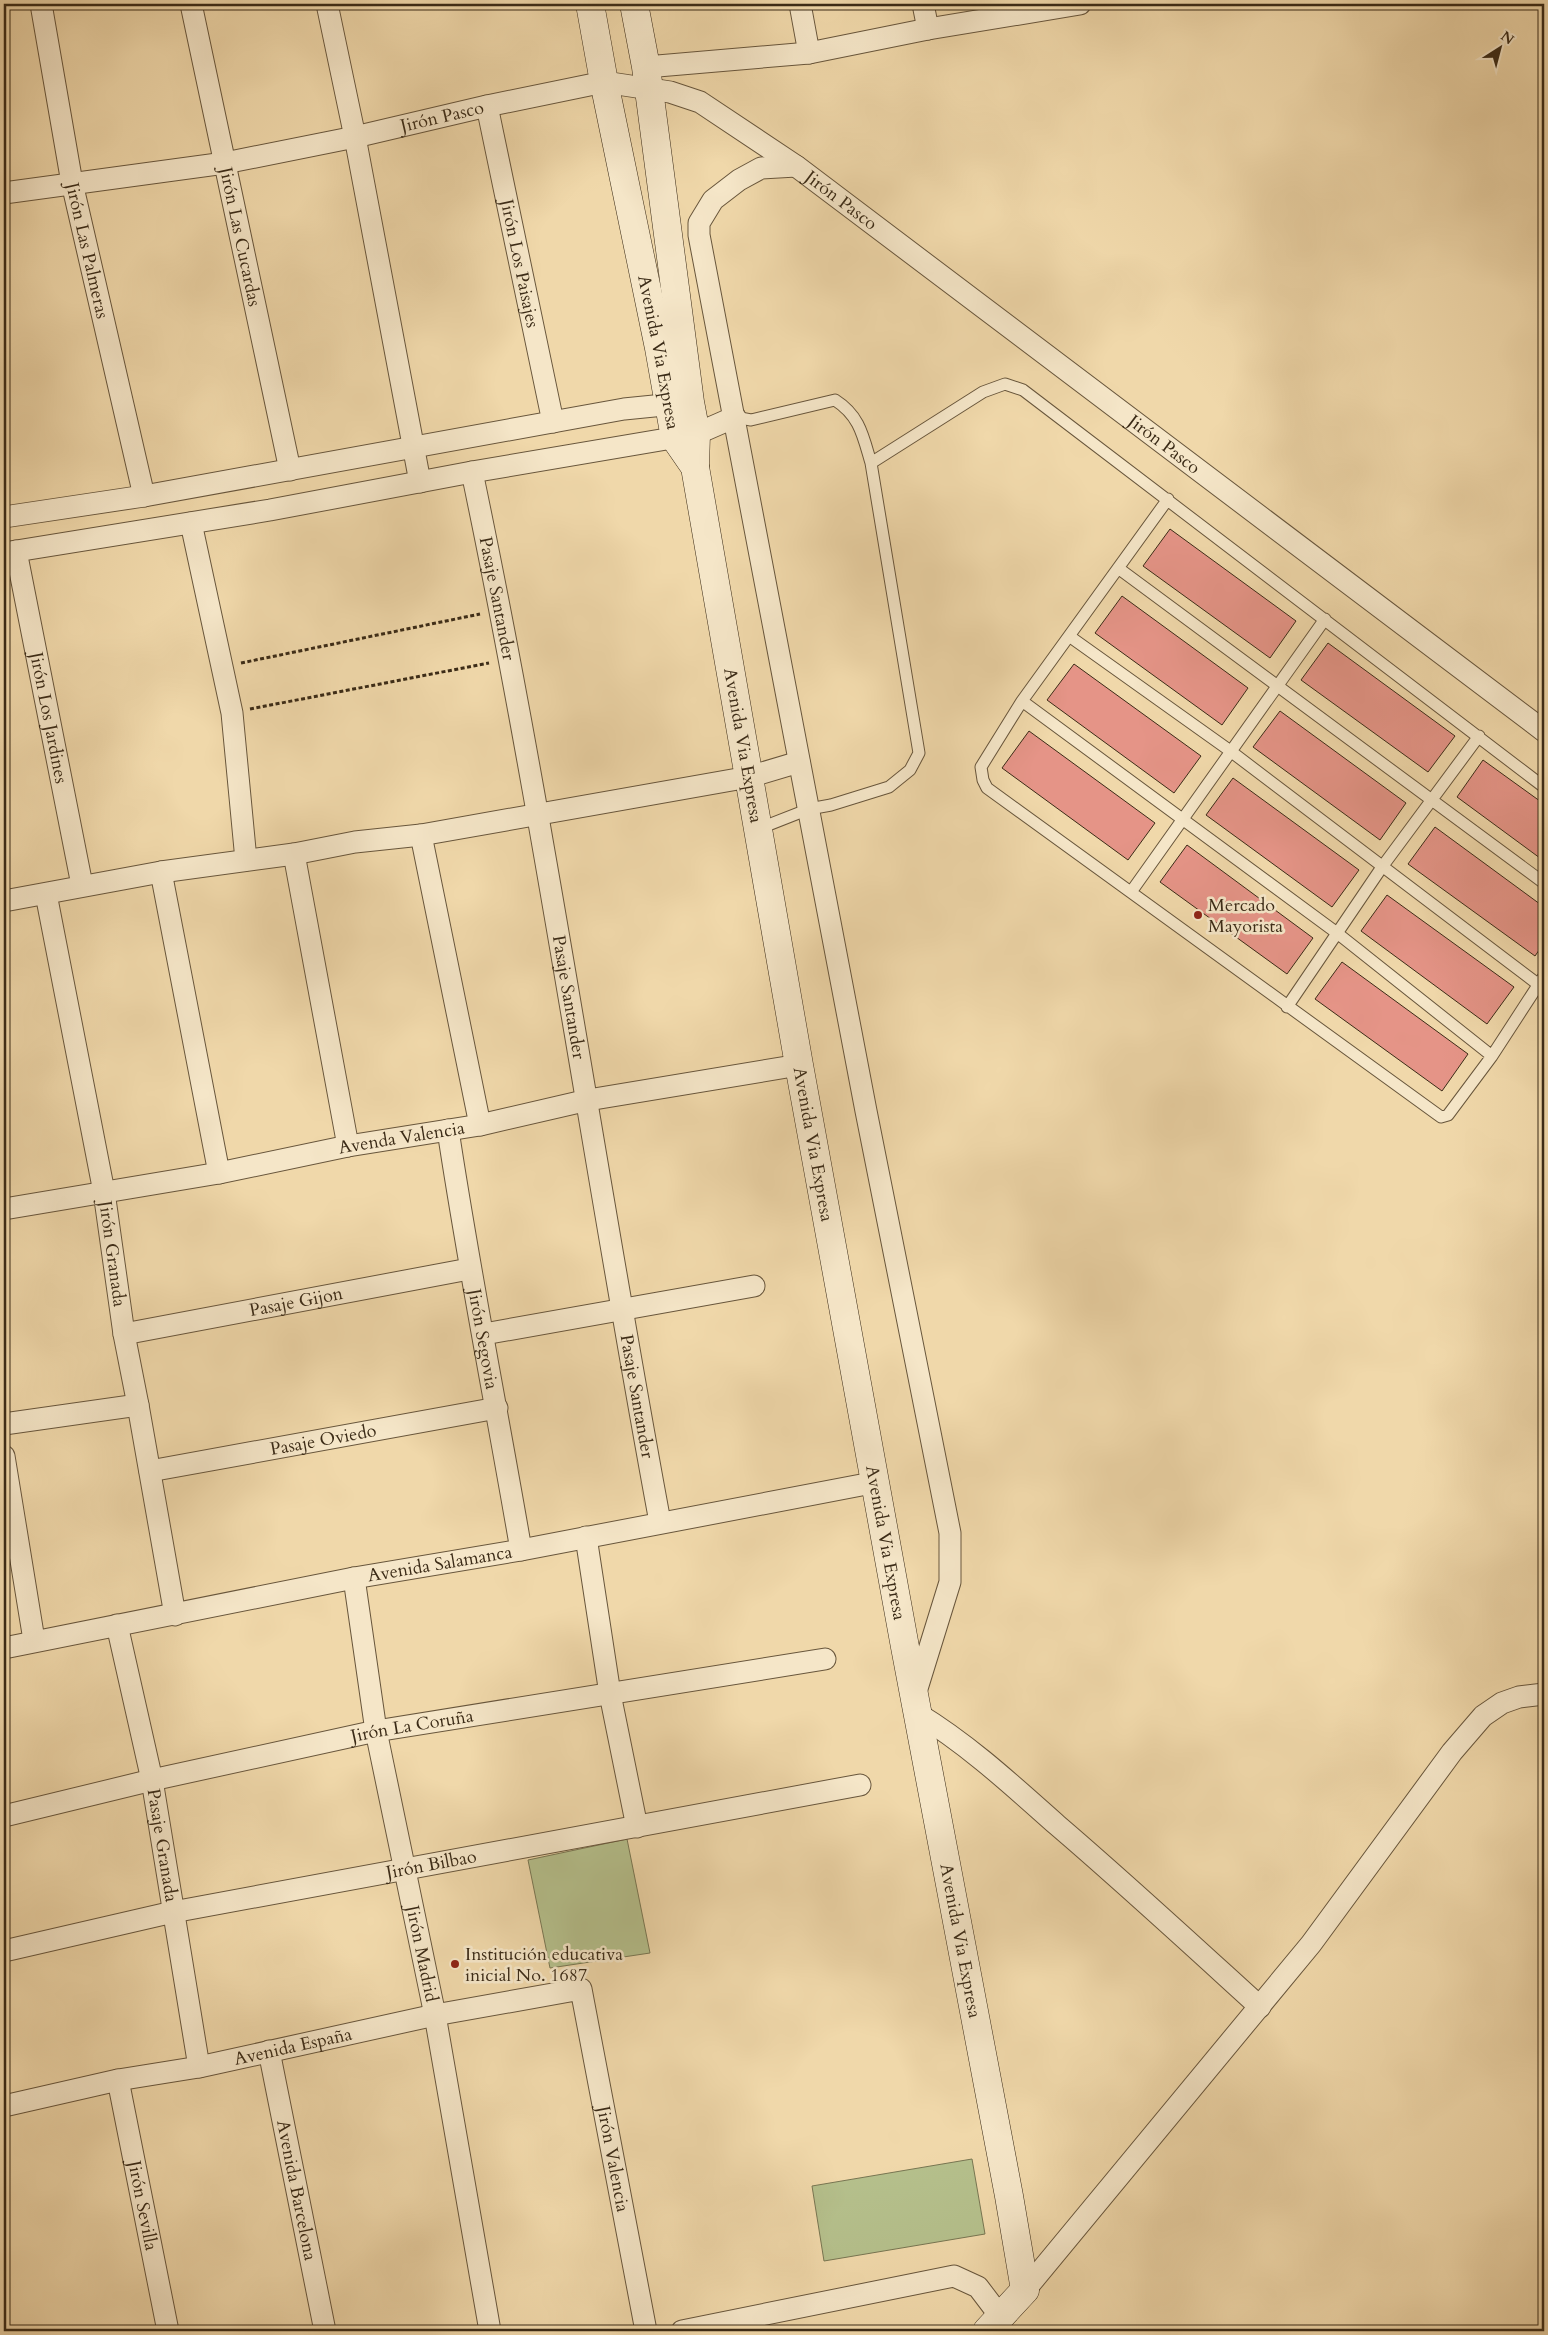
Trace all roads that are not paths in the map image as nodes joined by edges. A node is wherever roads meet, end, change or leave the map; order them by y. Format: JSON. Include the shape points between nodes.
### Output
{"nodes":[{"id":1,"x":42,"y":4,"type":"edge"},
{"id":2,"x":190,"y":4,"type":"edge"},
{"id":3,"x":327,"y":4,"type":"edge"},
{"id":4,"x":590,"y":4,"type":"edge"},
{"id":5,"x":634,"y":4,"type":"edge"},
{"id":6,"x":800,"y":4,"type":"edge"},
{"id":7,"x":923,"y":4,"type":"edge"},
{"id":8,"x":1080,"y":4,"type":"edge"},
{"id":9,"x":1048,"y":7,"type":"edge"},
{"id":10,"x":928,"y":29,"type":"junction"},
{"id":11,"x":809,"y":53,"type":"junction"},
{"id":12,"x":647,"y":78,"type":"junction"},
{"id":13,"x":604,"y":82,"type":"junction"},
{"id":14,"x":487,"y":106,"type":"junction"},
{"id":15,"x":355,"y":137,"type":"junction"},
{"id":16,"x":224,"y":163,"type":"junction"},
{"id":17,"x":796,"y":166,"type":"junction"},
{"id":18,"x":72,"y":183,"type":"junction"},
{"id":19,"x":4,"y":194,"type":"edge"},
{"id":20,"x":679,"y":404,"type":"junction"},
{"id":21,"x":735,"y":417,"type":"junction"},
{"id":22,"x":553,"y":422,"type":"junction"},
{"id":23,"x":686,"y":436,"type":"junction"},
{"id":24,"x":413,"y":449,"type":"junction"},
{"id":25,"x":871,"y":463,"type":"junction"},
{"id":26,"x":290,"y":470,"type":"junction"},
{"id":27,"x":472,"y":472,"type":"junction"},
{"id":28,"x":420,"y":482,"type":"junction"},
{"id":29,"x":144,"y":496,"type":"junction"},
{"id":30,"x":1168,"y":499,"type":"junction"},
{"id":31,"x":4,"y":518,"type":"edge"},
{"id":32,"x":191,"y":523,"type":"junction"},
{"id":33,"x":10,"y":552,"type":"edge"},
{"id":34,"x":1118,"y":568,"type":"junction"},
{"id":35,"x":1325,"y":619,"type":"junction"},
{"id":36,"x":1069,"y":636,"type":"junction"},
{"id":37,"x":1277,"y":684,"type":"junction"},
{"id":38,"x":1022,"y":701,"type":"junction"},
{"id":39,"x":1544,"y":731,"type":"edge"},
{"id":40,"x":1478,"y":736,"type":"junction"},
{"id":41,"x":1229,"y":750,"type":"junction"},
{"id":42,"x":799,"y":762,"type":"junction"},
{"id":43,"x":749,"y":778,"type":"junction"},
{"id":44,"x":1544,"y":787,"type":"edge"},
{"id":45,"x":1431,"y":800,"type":"junction"},
{"id":46,"x":809,"y":809,"type":"junction"},
{"id":47,"x":536,"y":814,"type":"junction"},
{"id":48,"x":1182,"y":818,"type":"junction"},
{"id":49,"x":758,"y":829,"type":"junction"},
{"id":50,"x":421,"y":835,"type":"junction"},
{"id":51,"x":294,"y":854,"type":"junction"},
{"id":52,"x":246,"y":860,"type":"junction"},
{"id":53,"x":1382,"y":867,"type":"junction"},
{"id":54,"x":161,"y":872,"type":"junction"},
{"id":55,"x":1544,"y":883,"type":"edge"},
{"id":56,"x":82,"y":885,"type":"junction"},
{"id":57,"x":1131,"y":892,"type":"junction"},
{"id":58,"x":46,"y":894,"type":"junction"},
{"id":59,"x":4,"y":901,"type":"edge"},
{"id":60,"x":1337,"y":933,"type":"junction"},
{"id":61,"x":1541,"y":981,"type":"edge"},
{"id":62,"x":1287,"y":1007,"type":"junction"},
{"id":63,"x":1492,"y":1056,"type":"junction"},
{"id":64,"x":799,"y":1065,"type":"junction"},
{"id":65,"x":588,"y":1100,"type":"junction"},
{"id":66,"x":480,"y":1125,"type":"junction"},
{"id":67,"x":448,"y":1130,"type":"junction"},
{"id":68,"x":348,"y":1146,"type":"junction"},
{"id":69,"x":219,"y":1173,"type":"junction"},
{"id":70,"x":104,"y":1192,"type":"junction"},
{"id":71,"x":4,"y":1209,"type":"edge"},
{"id":72,"x":469,"y":1269,"type":"junction"},
{"id":73,"x":754,"y":1286,"type":"dead end"},
{"id":74,"x":620,"y":1310,"type":"junction"},
{"id":75,"x":124,"y":1334,"type":"junction"},
{"id":76,"x":484,"y":1334,"type":"junction"},
{"id":77,"x":138,"y":1405,"type":"junction"},
{"id":78,"x":497,"y":1408,"type":"junction"},
{"id":79,"x":4,"y":1424,"type":"edge"},
{"id":80,"x":4,"y":1456,"type":"edge"},
{"id":81,"x":150,"y":1471,"type":"junction"},
{"id":82,"x":877,"y":1482,"type":"junction"},
{"id":83,"x":660,"y":1522,"type":"junction"},
{"id":84,"x":586,"y":1537,"type":"junction"},
{"id":85,"x":521,"y":1550,"type":"junction"},
{"id":86,"x":354,"y":1578,"type":"junction"},
{"id":87,"x":175,"y":1614,"type":"junction"},
{"id":88,"x":117,"y":1625,"type":"junction"},
{"id":89,"x":34,"y":1640,"type":"junction"},
{"id":90,"x":4,"y":1648,"type":"edge"},
{"id":91,"x":825,"y":1659,"type":"dead end"},
{"id":92,"x":610,"y":1694,"type":"junction"},
{"id":93,"x":1544,"y":1694,"type":"edge"},
{"id":94,"x":916,"y":1705,"type":"junction"},
{"id":95,"x":376,"y":1730,"type":"junction"},
{"id":96,"x":152,"y":1780,"type":"junction"},
{"id":97,"x":860,"y":1785,"type":"dead end"},
{"id":98,"x":4,"y":1816,"type":"edge"},
{"id":99,"x":637,"y":1828,"type":"junction"},
{"id":100,"x":404,"y":1868,"type":"junction"},
{"id":101,"x":173,"y":1912,"type":"junction"},
{"id":102,"x":4,"y":1951,"type":"edge"},
{"id":103,"x":582,"y":1989,"type":"joint"},
{"id":104,"x":1260,"y":2007,"type":"junction"},
{"id":105,"x":435,"y":2016,"type":"junction"},
{"id":106,"x":269,"y":2051,"type":"junction"},
{"id":107,"x":199,"y":2067,"type":"junction"},
{"id":108,"x":118,"y":2080,"type":"junction"},
{"id":109,"x":4,"y":2106,"type":"edge"},
{"id":110,"x":1024,"y":2290,"type":"junction"},
{"id":111,"x":994,"y":2323,"type":"edge"},
{"id":112,"x":168,"y":2331,"type":"edge"},
{"id":113,"x":325,"y":2331,"type":"edge"},
{"id":114,"x":490,"y":2331,"type":"edge"},
{"id":115,"x":646,"y":2331,"type":"edge"},
{"id":116,"x":682,"y":2331,"type":"edge"}],
"edges":[{"from":1,"to":18,"type":"street","name":"Jirón Las Palmeras"},
{"from":2,"to":16,"type":"street","name":"Jirón Las Cucardas"},
{"from":3,"to":15,"type":"street"},
{"from":4,"to":13,"type":"main road","name":"Avenida Via Expresa"},
{"from":5,"to":12,"type":"main road"},
{"from":6,"to":11,"type":"street"},
{"from":7,"to":10,"type":"street"},
{"from":8,"to":9,"type":"street"},
{"from":9,"to":10,"type":"street"},
{"from":10,"to":11,"type":"street"},
{"from":11,"to":12,"type":"street"},
{"from":12,"to":13,"type":"street","name":"Jirón Pasco"},
{"from":12,"to":17,"type":"street","name":"Jirón Pasco","via":[[670,92],[700,102]]},
{"from":12,"to":20,"type":"main road"},
{"from":13,"to":14,"type":"street","name":"Jirón Pasco"},
{"from":13,"to":20,"type":"main road","name":"Avenida Via Expresa","via":[[659,348]]},
{"from":14,"to":15,"type":"street","name":"Jirón Pasco"},
{"from":14,"to":22,"type":"street","name":"Jirón Los Paisajes"},
{"from":15,"to":16,"type":"street","name":"Jirón Pasco"},
{"from":15,"to":24,"type":"street"},
{"from":16,"to":18,"type":"street","name":"Jirón Pasco"},
{"from":16,"to":26,"type":"street","name":"Jirón Las Cucardas"},
{"from":17,"to":21,"type":"street","via":[[761,168],[739,180],[712,200],[699,223]]},
{"from":17,"to":39,"type":"street","name":"Jirón Pasco"},
{"from":18,"to":19,"type":"street","name":"Jirón Pasco"},
{"from":18,"to":29,"type":"street","name":"Jirón Las Palmeras"},
{"from":20,"to":22,"type":"street","via":[[624,409]]},
{"from":20,"to":23,"type":"main road","name":"Avenida Via Expresa"},
{"from":21,"to":23,"type":"street"},
{"from":21,"to":25,"type":"lane","via":[[751,420],[834,400],[848,409],[861,430]]},
{"from":21,"to":42,"type":"street"},
{"from":22,"to":24,"type":"street"},
{"from":23,"to":27,"type":"street"},
{"from":23,"to":43,"type":"main road","name":"Avenida Via Expresa"},
{"from":24,"to":26,"type":"street"},
{"from":24,"to":28,"type":"street"},
{"from":25,"to":30,"type":"lane","via":[[983,392],[1005,384],[1023,390]]},
{"from":25,"to":46,"type":"lane","via":[[919,753],[910,770],[889,787]]},
{"from":26,"to":29,"type":"street"},
{"from":27,"to":28,"type":"street"},
{"from":27,"to":47,"type":"street","name":"Pasaje Santander","via":[[501,610]]},
{"from":28,"to":32,"type":"street"},
{"from":29,"to":31,"type":"street"},
{"from":30,"to":34,"type":"lane"},
{"from":30,"to":35,"type":"lane"},
{"from":32,"to":33,"type":"street"},
{"from":32,"to":52,"type":"street","via":[[232,713]]},
{"from":33,"to":56,"type":"street","name":"Jirón Los Jardines"},
{"from":34,"to":36,"type":"lane"},
{"from":34,"to":37,"type":"lane"},
{"from":35,"to":37,"type":"lane"},
{"from":35,"to":40,"type":"lane"},
{"from":36,"to":38,"type":"lane"},
{"from":36,"to":41,"type":"lane"},
{"from":37,"to":41,"type":"lane"},
{"from":37,"to":45,"type":"lane"},
{"from":38,"to":48,"type":"lane"},
{"from":38,"to":57,"type":"lane","via":[[981,767],[987,788]]},
{"from":40,"to":44,"type":"lane"},
{"from":40,"to":45,"type":"lane"},
{"from":41,"to":48,"type":"lane"},
{"from":41,"to":53,"type":"lane"},
{"from":42,"to":43,"type":"street"},
{"from":42,"to":46,"type":"street"},
{"from":43,"to":47,"type":"street"},
{"from":43,"to":49,"type":"main road","name":"Avenida Via Expresa"},
{"from":45,"to":53,"type":"lane"},
{"from":45,"to":55,"type":"lane"},
{"from":46,"to":49,"type":"lane"},
{"from":46,"to":94,"type":"street","via":[[950,1533],[950,1582]]},
{"from":47,"to":50,"type":"street"},
{"from":47,"to":65,"type":"street","name":"Pasaje Santander"},
{"from":48,"to":57,"type":"lane"},
{"from":48,"to":60,"type":"lane"},
{"from":49,"to":64,"type":"main road","name":"Avenida Via Expresa"},
{"from":50,"to":51,"type":"street","via":[[355,842]]},
{"from":50,"to":66,"type":"street"},
{"from":51,"to":52,"type":"street"},
{"from":51,"to":68,"type":"street"},
{"from":52,"to":54,"type":"street"},
{"from":53,"to":60,"type":"lane"},
{"from":53,"to":61,"type":"lane"},
{"from":54,"to":56,"type":"street"},
{"from":54,"to":69,"type":"street"},
{"from":56,"to":58,"type":"street"},
{"from":57,"to":62,"type":"lane"},
{"from":58,"to":59,"type":"street"},
{"from":58,"to":70,"type":"street","name":"Jirón Granada"},
{"from":60,"to":62,"type":"lane"},
{"from":60,"to":63,"type":"lane"},
{"from":61,"to":63,"type":"lane"},
{"from":62,"to":63,"type":"lane","via":[[1441,1117],[1448,1114]]},
{"from":64,"to":65,"type":"street","name":"Avenda Valencia"},
{"from":64,"to":82,"type":"main road","name":"Avenida Via Expresa"},
{"from":65,"to":66,"type":"street","name":"Avenda Valencia"},
{"from":65,"to":74,"type":"street","name":"Pasaje Santander"},
{"from":66,"to":67,"type":"street","name":"Avenda Valencia"},
{"from":67,"to":68,"type":"street","name":"Avenda Valencia"},
{"from":67,"to":72,"type":"street","name":"Jirón Segovia"},
{"from":68,"to":69,"type":"street","name":"Avenda Valencia"},
{"from":69,"to":70,"type":"street","name":"Avenda Valencia"},
{"from":70,"to":71,"type":"street","name":"Avenda Valencia"},
{"from":70,"to":75,"type":"street","name":"Jirón Granada"},
{"from":72,"to":75,"type":"street","name":"Pasaje Gijon"},
{"from":72,"to":76,"type":"street","name":"Jirón Segovia"},
{"from":73,"to":74,"type":"street"},
{"from":74,"to":76,"type":"street"},
{"from":74,"to":83,"type":"street","name":"Pasaje Santander"},
{"from":75,"to":77,"type":"street","name":"Jirón Granada"},
{"from":76,"to":78,"type":"street","name":"Jirón Segovia"},
{"from":77,"to":79,"type":"street"},
{"from":77,"to":81,"type":"street","name":"Jirón Granada"},
{"from":78,"to":81,"type":"street","name":"Pasaje Oviedo"},
{"from":78,"to":85,"type":"street","name":"Jirón Segovia"},
{"from":80,"to":89,"type":"street"},
{"from":81,"to":87,"type":"street","name":"Jirón Granada"},
{"from":82,"to":83,"type":"street","name":"Avenida Salamanca"},
{"from":82,"to":94,"type":"main road","name":"Avenida Via Expresa"},
{"from":83,"to":84,"type":"street","name":"Avenida Salamanca"},
{"from":84,"to":85,"type":"street","name":"Avenida Salamanca"},
{"from":84,"to":92,"type":"street"},
{"from":85,"to":86,"type":"street","name":"Avenida Salamanca"},
{"from":86,"to":87,"type":"street","name":"Avenida Salamanca"},
{"from":86,"to":95,"type":"street","name":"Jirón Madrid"},
{"from":87,"to":88,"type":"street","name":"Avenida Salamanca"},
{"from":88,"to":89,"type":"street","name":"Avenida Salamanca"},
{"from":88,"to":96,"type":"street","name":"Pasaje Granada"},
{"from":89,"to":90,"type":"street","name":"Avenida Salamanca"},
{"from":91,"to":92,"type":"street","name":"Jirón La Coruña"},
{"from":92,"to":95,"type":"street","name":"Jirón La Coruña"},
{"from":92,"to":99,"type":"street"},
{"from":93,"to":104,"type":"street","via":[[1502,1703],[1484,1716],[1452,1752],[1311,1944]]},
{"from":94,"to":104,"type":"street","via":[[1006,1779]]},
{"from":94,"to":110,"type":"main road","name":"Avenida Via Expresa"},
{"from":95,"to":96,"type":"street","name":"Jirón La Coruña"},
{"from":95,"to":100,"type":"street","name":"Jirón Madrid"},
{"from":96,"to":98,"type":"street","name":"Jirón La Coruña"},
{"from":96,"to":101,"type":"street","name":"Pasaje Granada"},
{"from":97,"to":99,"type":"street","name":"Jirón Bilbao"},
{"from":99,"to":100,"type":"street","name":"Jirón Bilbao"},
{"from":100,"to":101,"type":"street","name":"Jirón Bilbao"},
{"from":100,"to":105,"type":"street","name":"Jirón Madrid"},
{"from":101,"to":102,"type":"street","name":"Jirón Bilbao"},
{"from":101,"to":107,"type":"street","name":"Pasaje Granada"},
{"from":103,"to":105,"type":"street","name":"Avenida España"},
{"from":103,"to":115,"type":"street","name":"Jirón Valencia"},
{"from":104,"to":110,"type":"street"},
{"from":105,"to":106,"type":"street","name":"Avenida España"},
{"from":105,"to":114,"type":"street","name":"Jirón Madrid"},
{"from":106,"to":107,"type":"street","name":"Avenida España"},
{"from":106,"to":113,"type":"street","name":"Avenida Barcelona"},
{"from":107,"to":108,"type":"street","name":"Avenida España"},
{"from":108,"to":109,"type":"street","name":"Avenida España"},
{"from":108,"to":112,"type":"street","name":"Jirón Sevilla"},
{"from":110,"to":111,"type":"main road"},
{"from":111,"to":116,"type":"street","via":[[978,2286],[954,2276]]}]}
